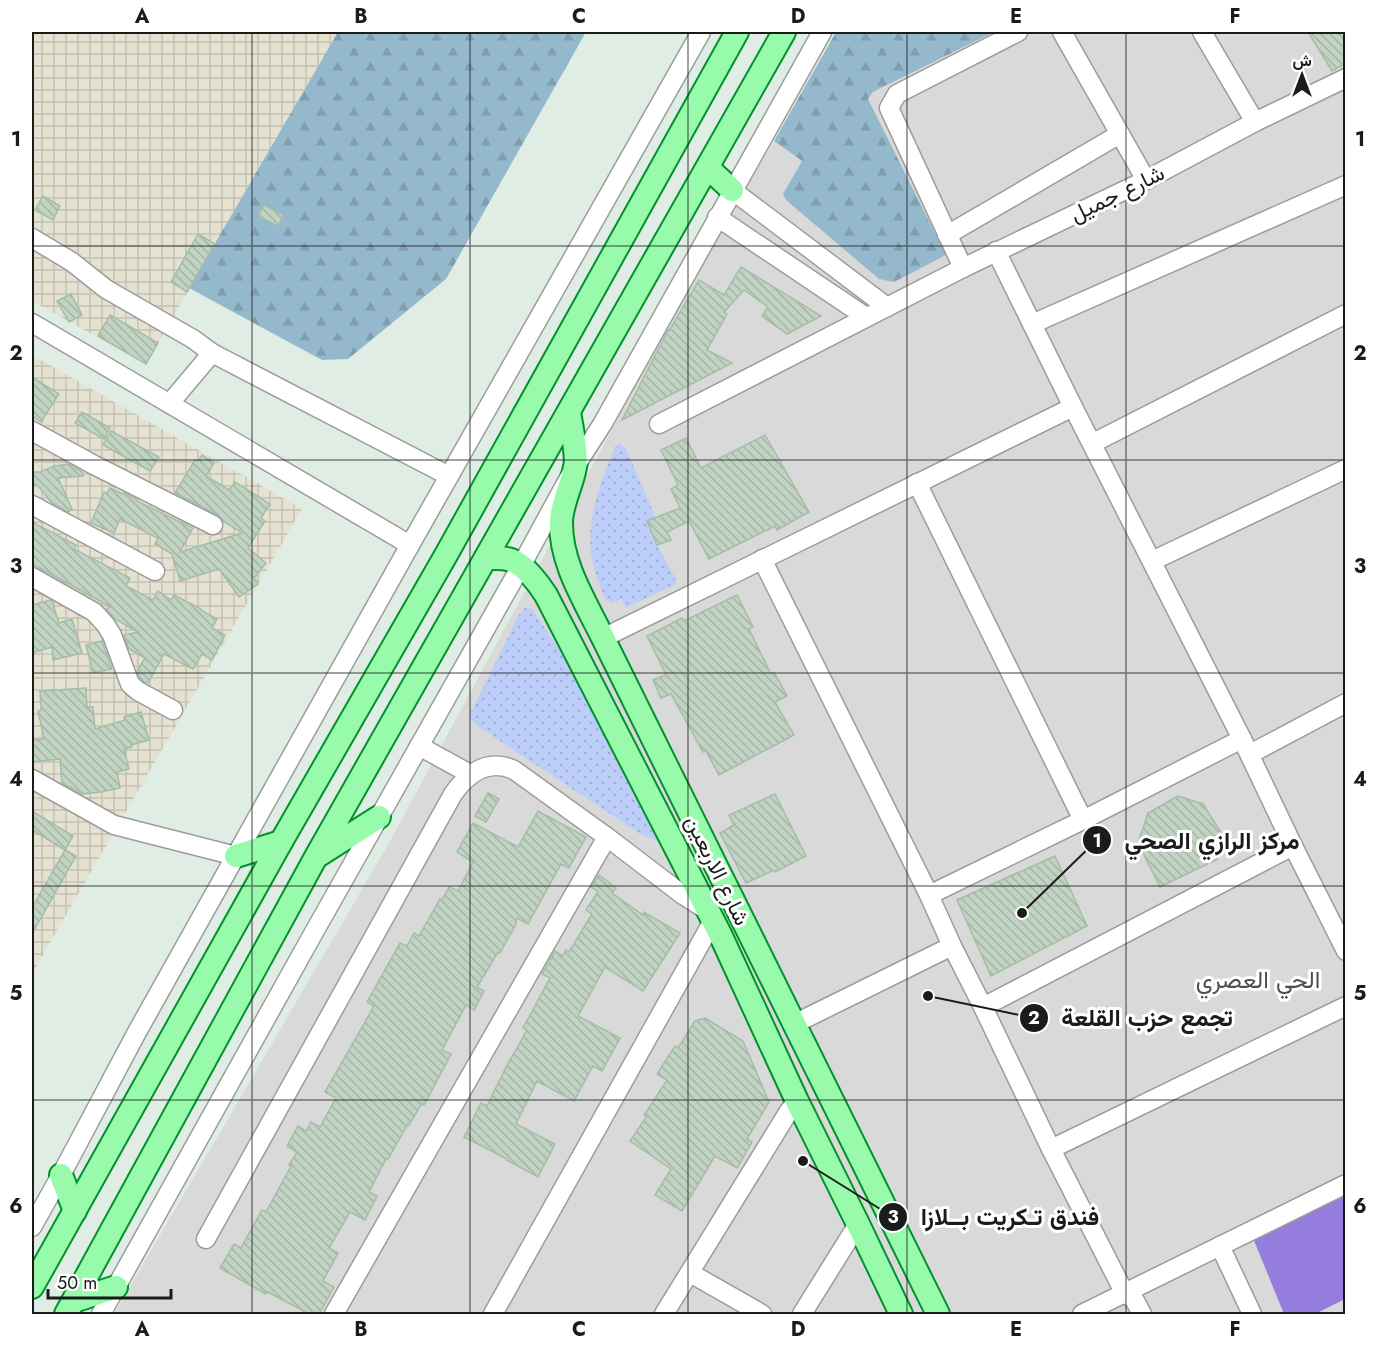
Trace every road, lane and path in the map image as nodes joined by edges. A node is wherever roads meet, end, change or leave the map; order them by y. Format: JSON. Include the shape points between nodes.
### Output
{"nodes":[{"id":1,"x":701,"y":32,"type":"edge"},
{"id":2,"x":737,"y":32,"type":"edge"},
{"id":3,"x":784,"y":32,"type":"edge"},
{"id":4,"x":822,"y":32,"type":"edge"},
{"id":5,"x":1018,"y":32,"type":"edge"},
{"id":6,"x":1062,"y":32,"type":"edge"},
{"id":7,"x":1202,"y":32,"type":"edge"},
{"id":8,"x":1346,"y":78,"type":"edge"},
{"id":9,"x":1255,"y":122,"type":"junction"},
{"id":10,"x":1120,"y":134,"type":"junction"},
{"id":11,"x":708,"y":168,"type":"junction"},
{"id":12,"x":1146,"y":180,"type":"junction"},
{"id":13,"x":1346,"y":185,"type":"edge"},
{"id":14,"x":732,"y":190,"type":"junction"},
{"id":15,"x":717,"y":217,"type":"junction"},
{"id":16,"x":947,"y":235,"type":"junction"},
{"id":17,"x":32,"y":238,"type":"edge"},
{"id":18,"x":996,"y":251,"type":"junction"},
{"id":19,"x":963,"y":268,"type":"junction"},
{"id":20,"x":887,"y":307,"type":"junction"},
{"id":21,"x":1346,"y":314,"type":"edge"},
{"id":22,"x":866,"y":317,"type":"junction"},
{"id":23,"x":32,"y":323,"type":"edge"},
{"id":24,"x":1032,"y":324,"type":"junction"},
{"id":25,"x":212,"y":353,"type":"junction"},
{"id":26,"x":170,"y":403,"type":"junction"},
{"id":27,"x":1073,"y":407,"type":"junction"},
{"id":28,"x":569,"y":412,"type":"junction"},
{"id":29,"x":659,"y":424,"type":"dead end"},
{"id":30,"x":32,"y":431,"type":"edge"},
{"id":31,"x":1093,"y":443,"type":"junction"},
{"id":32,"x":576,"y":465,"type":"junction"},
{"id":33,"x":1346,"y":470,"type":"edge"},
{"id":34,"x":449,"y":476,"type":"junction"},
{"id":35,"x":916,"y":483,"type":"junction"},
{"id":36,"x":32,"y":505,"type":"edge"},
{"id":37,"x":213,"y":525,"type":"dead end"},
{"id":38,"x":410,"y":545,"type":"junction"},
{"id":39,"x":486,"y":558,"type":"junction"},
{"id":40,"x":762,"y":559,"type":"junction"},
{"id":41,"x":1152,"y":561,"type":"junction"},
{"id":42,"x":521,"y":566,"type":"junction"},
{"id":43,"x":155,"y":571,"type":"dead end"},
{"id":44,"x":32,"y":577,"type":"edge"},
{"id":45,"x":603,"y":638,"type":"junction"},
{"id":46,"x":1346,"y":703,"type":"edge"},
{"id":47,"x":173,"y":710,"type":"dead end"},
{"id":48,"x":419,"y":746,"type":"junction"},
{"id":49,"x":1246,"y":746,"type":"junction"},
{"id":50,"x":470,"y":774,"type":"junction"},
{"id":51,"x":32,"y":779,"type":"edge"},
{"id":52,"x":379,"y":817,"type":"junction"},
{"id":53,"x":1083,"y":820,"type":"junction"},
{"id":54,"x":607,"y":837,"type":"junction"},
{"id":55,"x":281,"y":842,"type":"junction"},
{"id":56,"x":1293,"y":846,"type":"junction"},
{"id":57,"x":317,"y":855,"type":"junction"},
{"id":58,"x":236,"y":856,"type":"junction"},
{"id":59,"x":929,"y":895,"type":"junction"},
{"id":60,"x":714,"y":922,"type":"junction"},
{"id":61,"x":745,"y":924,"type":"junction"},
{"id":62,"x":952,"y":946,"type":"junction"},
{"id":63,"x":1346,"y":951,"type":"edge"},
{"id":64,"x":1346,"y":1006,"type":"edge"},
{"id":65,"x":983,"y":1007,"type":"junction"},
{"id":66,"x":794,"y":1024,"type":"junction"},
{"id":67,"x":797,"y":1101,"type":"junction"},
{"id":68,"x":1051,"y":1149,"type":"junction"},
{"id":69,"x":61,"y":1175,"type":"junction"},
{"id":70,"x":1346,"y":1184,"type":"edge"},
{"id":71,"x":75,"y":1211,"type":"junction"},
{"id":72,"x":858,"y":1224,"type":"junction"},
{"id":73,"x":32,"y":1227,"type":"edge"},
{"id":74,"x":206,"y":1239,"type":"dead end"},
{"id":75,"x":1220,"y":1246,"type":"junction"},
{"id":76,"x":690,"y":1273,"type":"junction"},
{"id":77,"x":32,"y":1287,"type":"edge"},
{"id":78,"x":116,"y":1287,"type":"junction"},
{"id":79,"x":1125,"y":1294,"type":"junction"},
{"id":80,"x":70,"y":1308,"type":"edge"},
{"id":81,"x":101,"y":1314,"type":"edge"},
{"id":82,"x":334,"y":1314,"type":"edge"},
{"id":83,"x":493,"y":1314,"type":"edge"},
{"id":84,"x":664,"y":1314,"type":"edge"},
{"id":85,"x":762,"y":1314,"type":"edge"},
{"id":86,"x":802,"y":1314,"type":"edge"},
{"id":87,"x":901,"y":1314,"type":"edge"},
{"id":88,"x":938,"y":1314,"type":"edge"},
{"id":89,"x":1082,"y":1314,"type":"edge"},
{"id":90,"x":1142,"y":1314,"type":"edge"},
{"id":91,"x":1252,"y":1314,"type":"edge"}],
"edges":[{"from":1,"to":34,"type":"street"},
{"from":2,"to":55,"type":"main road"},
{"from":3,"to":11,"type":"main road"},
{"from":4,"to":14,"type":"street"},
{"from":5,"to":16,"type":"street","via":[[897,94],[889,108]]},
{"from":6,"to":10,"type":"street"},
{"from":7,"to":9,"type":"street"},
{"from":8,"to":9,"type":"street","name":"شارع جميل"},
{"from":9,"to":12,"type":"street","name":"شارع جميل"},
{"from":10,"to":12,"type":"street"},
{"from":10,"to":16,"type":"street"},
{"from":11,"to":14,"type":"main road"},
{"from":11,"to":28,"type":"main road"},
{"from":12,"to":18,"type":"street","name":"شارع جميل"},
{"from":13,"to":24,"type":"street"},
{"from":14,"to":15,"type":"street"},
{"from":14,"to":20,"type":"street"},
{"from":15,"to":22,"type":"street"},
{"from":15,"to":32,"type":"street"},
{"from":16,"to":19,"type":"street"},
{"from":17,"to":25,"type":"street","via":[[72,261],[106,289]]},
{"from":18,"to":19,"type":"street","name":"شارع جميل"},
{"from":18,"to":24,"type":"street"},
{"from":19,"to":20,"type":"street","name":"شارع جميل"},
{"from":20,"to":22,"type":"street","name":"شارع جميل"},
{"from":21,"to":31,"type":"street"},
{"from":22,"to":29,"type":"street","name":"شارع جميل"},
{"from":23,"to":26,"type":"street"},
{"from":24,"to":27,"type":"street"},
{"from":25,"to":26,"type":"street"},
{"from":25,"to":34,"type":"street"},
{"from":26,"to":38,"type":"street"},
{"from":27,"to":31,"type":"street"},
{"from":27,"to":35,"type":"street"},
{"from":28,"to":32,"type":"main road","name":"شارع الاربعين"},
{"from":28,"to":39,"type":"main road"},
{"from":30,"to":37,"type":"street"},
{"from":31,"to":41,"type":"street"},
{"from":32,"to":42,"type":"street"},
{"from":32,"to":45,"type":"main road","name":"شارع الاربعين","via":[[561,521],[563,542],[567,562]]},
{"from":33,"to":41,"type":"street"},
{"from":34,"to":38,"type":"street"},
{"from":35,"to":40,"type":"street"},
{"from":35,"to":53,"type":"street"},
{"from":36,"to":43,"type":"street"},
{"from":38,"to":58,"type":"street"},
{"from":39,"to":42,"type":"main road","via":[[513,560]]},
{"from":39,"to":57,"type":"main road"},
{"from":40,"to":45,"type":"street"},
{"from":40,"to":59,"type":"street"},
{"from":41,"to":49,"type":"street"},
{"from":42,"to":48,"type":"street"},
{"from":42,"to":60,"type":"main road","name":"شارع الاربعين","via":[[546,595]]},
{"from":44,"to":47,"type":"street","via":[[94,612],[112,635],[130,684]]},
{"from":45,"to":61,"type":"main road","name":"شارع الاربعين"},
{"from":46,"to":49,"type":"street"},
{"from":48,"to":50,"type":"street"},
{"from":48,"to":52,"type":"street"},
{"from":49,"to":53,"type":"street"},
{"from":49,"to":56,"type":"street"},
{"from":50,"to":54,"type":"street","via":[[488,766],[506,766]]},
{"from":50,"to":74,"type":"street","via":[[453,794]]},
{"from":51,"to":58,"type":"street","via":[[114,825]]},
{"from":52,"to":57,"type":"main road"},
{"from":52,"to":78,"type":"street"},
{"from":53,"to":59,"type":"street"},
{"from":54,"to":60,"type":"street"},
{"from":54,"to":82,"type":"street"},
{"from":55,"to":58,"type":"main road"},
{"from":55,"to":71,"type":"main road"},
{"from":56,"to":63,"type":"street"},
{"from":56,"to":65,"type":"street"},
{"from":57,"to":80,"type":"main road"},
{"from":58,"to":69,"type":"street"},
{"from":59,"to":62,"type":"street"},
{"from":60,"to":61,"type":"main road"},
{"from":60,"to":67,"type":"main road","name":"شارع الاربعين"},
{"from":60,"to":83,"type":"street"},
{"from":61,"to":66,"type":"main road","name":"شارع الاربعين"},
{"from":62,"to":65,"type":"street"},
{"from":62,"to":66,"type":"street"},
{"from":64,"to":68,"type":"street"},
{"from":65,"to":68,"type":"street"},
{"from":66,"to":88,"type":"main road","name":"شارع الاربعين"},
{"from":67,"to":72,"type":"main road","name":"شارع الاربعين"},
{"from":67,"to":76,"type":"street"},
{"from":68,"to":79,"type":"street"},
{"from":69,"to":71,"type":"main road"},
{"from":69,"to":73,"type":"street"},
{"from":70,"to":75,"type":"street"},
{"from":71,"to":77,"type":"main road"},
{"from":72,"to":86,"type":"street"},
{"from":72,"to":87,"type":"main road","name":"شارع الاربعين"},
{"from":75,"to":79,"type":"street"},
{"from":75,"to":91,"type":"street"},
{"from":76,"to":84,"type":"street"},
{"from":76,"to":85,"type":"street"},
{"from":78,"to":80,"type":"main road"},
{"from":78,"to":81,"type":"street"},
{"from":79,"to":89,"type":"street"},
{"from":79,"to":90,"type":"street","via":[[1134,1299]]}]}
